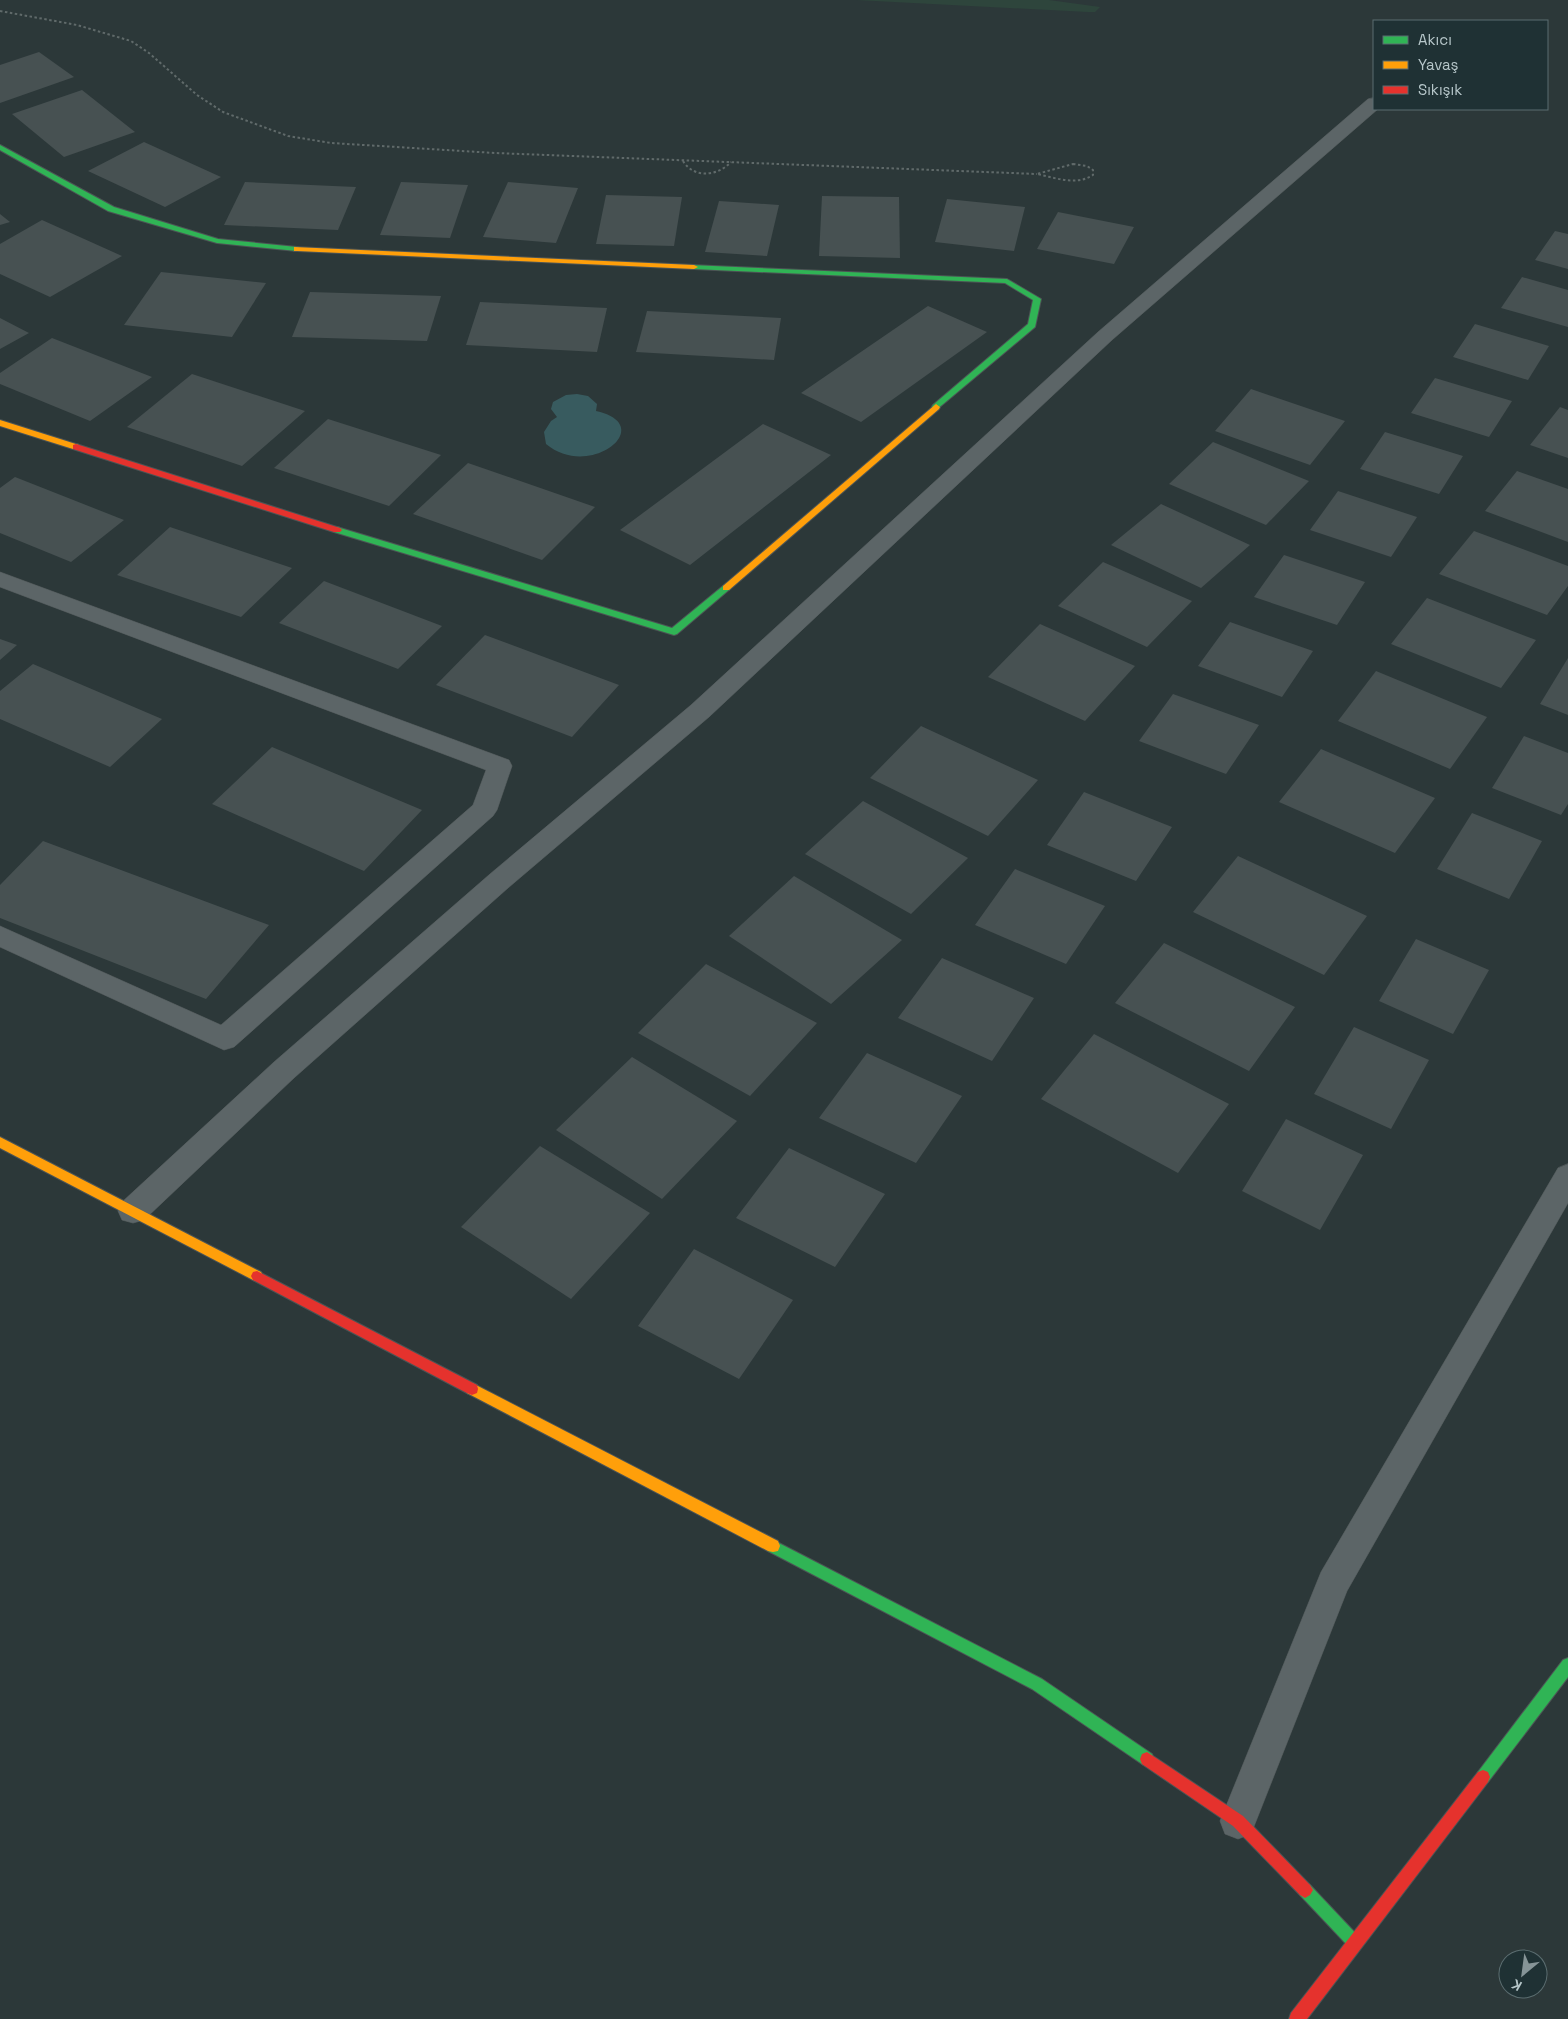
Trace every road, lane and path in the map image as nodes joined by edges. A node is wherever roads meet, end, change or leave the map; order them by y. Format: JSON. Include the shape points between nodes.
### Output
{"nodes":[{"id":1,"x":0,"y":11,"type":"edge"},
{"id":2,"x":1373,"y":104,"type":"edge"},
{"id":3,"x":0,"y":147,"type":"edge"},
{"id":4,"x":683,"y":161,"type":"junction"},
{"id":5,"x":731,"y":162,"type":"junction"},
{"id":6,"x":1037,"y":174,"type":"junction"},
{"id":7,"x":0,"y":422,"type":"edge"},
{"id":8,"x":0,"y":579,"type":"edge"},
{"id":9,"x":0,"y":936,"type":"edge"},
{"id":10,"x":0,"y":1142,"type":"edge"},
{"id":11,"x":1568,"y":1176,"type":"edge"},
{"id":12,"x":132,"y":1211,"type":"junction"},
{"id":13,"x":1568,"y":1665,"type":"edge"},
{"id":14,"x":1238,"y":1821,"type":"junction"},
{"id":15,"x":1355,"y":1943,"type":"junction"},
{"id":16,"x":1297,"y":2019,"type":"edge"}],
"edges":[{"from":1,"to":4,"type":"path","via":[[77,25],[131,41],[223,112],[288,136],[385,148]]},
{"from":2,"to":12,"type":"street","via":[[1105,336],[715,698],[499,881],[307,1050]]},
{"from":3,"to":7,"type":"street","via":[[111,209],[218,240],[314,251],[1007,281],[1037,299],[1032,325],[674,632],[337,530]]},
{"from":4,"to":5,"type":"path"},
{"from":4,"to":5,"type":"path","via":[[690,170],[699,173],[720,172]]},
{"from":5,"to":6,"type":"path"},
{"from":6,"to":6,"type":"path","via":[[1080,181],[1088,179],[1093,170],[1079,163]]},
{"from":8,"to":9,"type":"street","via":[[500,766],[484,810],[224,1039]]},
{"from":10,"to":12,"type":"street"},
{"from":11,"to":14,"type":"street","via":[[1333,1583]]},
{"from":12,"to":14,"type":"street","via":[[1037,1684]]},
{"from":13,"to":15,"type":"street"},
{"from":14,"to":15,"type":"street"},
{"from":15,"to":16,"type":"street"}]}
